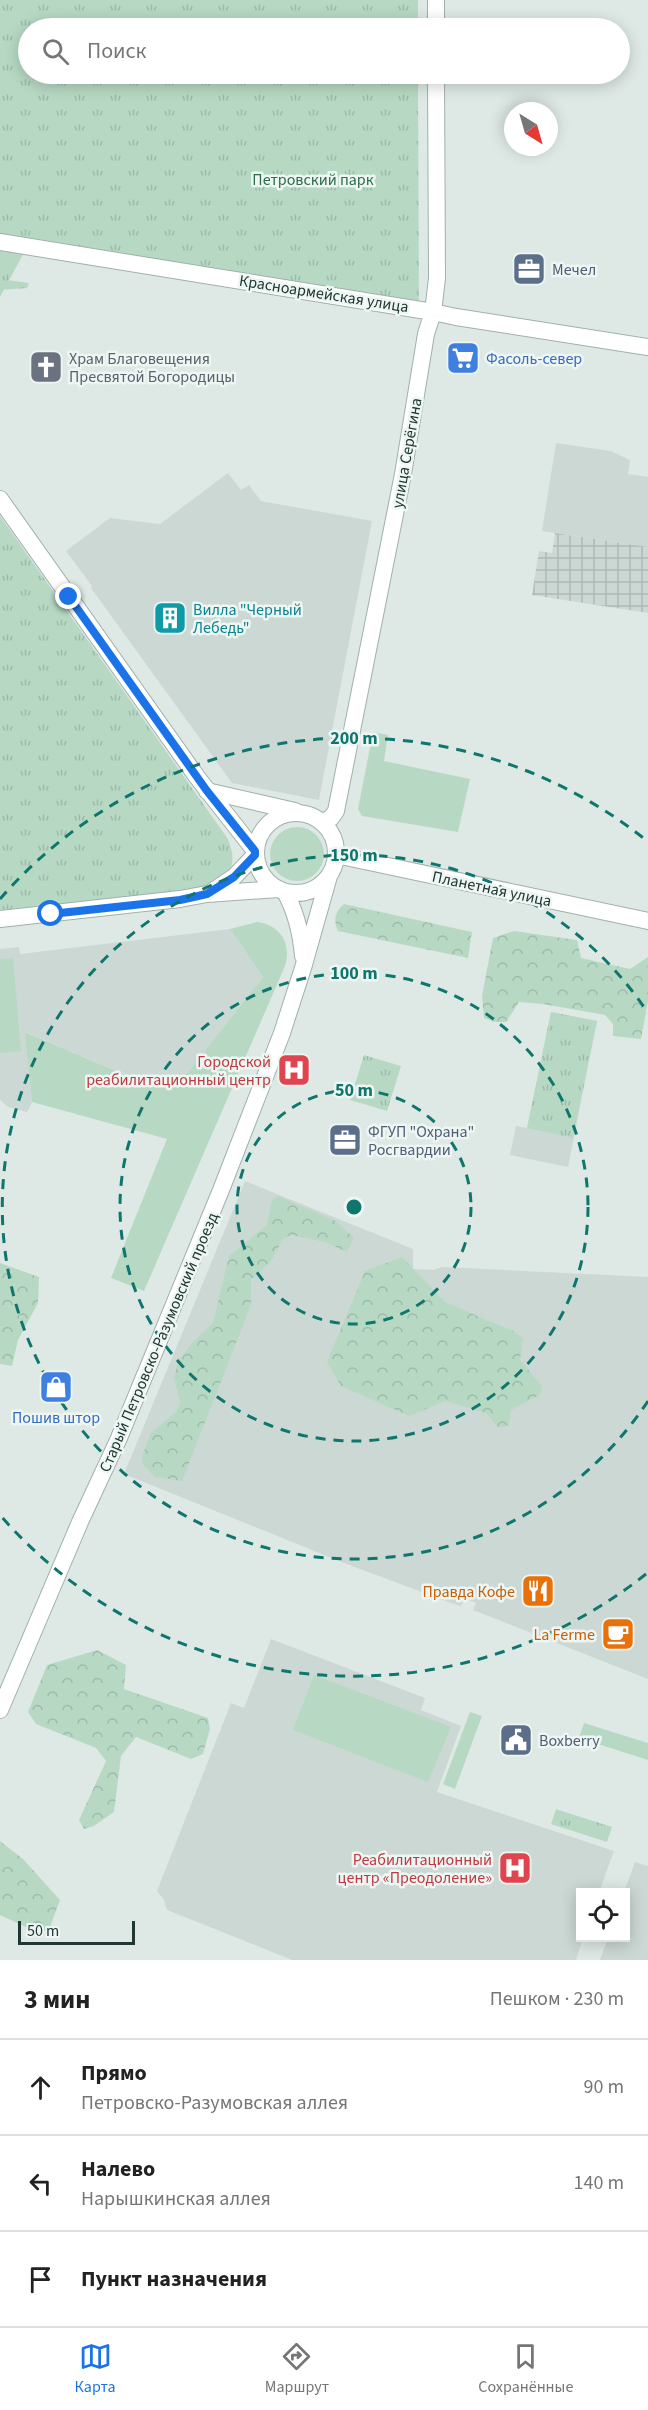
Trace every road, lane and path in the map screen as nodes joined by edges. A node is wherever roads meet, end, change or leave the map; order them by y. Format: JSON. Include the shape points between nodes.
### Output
{"nodes":[{"id":1,"x":436,"y":0,"type":"edge"},
{"id":2,"x":436,"y":18,"type":"edge"},
{"id":3,"x":436,"y":84,"type":"edge"},
{"id":4,"x":0,"y":242,"type":"edge"},
{"id":5,"x":433,"y":312,"type":"junction"},
{"id":6,"x":648,"y":347,"type":"edge"},
{"id":7,"x":0,"y":499,"type":"edge"},
{"id":8,"x":207,"y":791,"type":"junction"},
{"id":9,"x":299,"y":812,"type":"junction"},
{"id":10,"x":322,"y":822,"type":"junction"},
{"id":11,"x":255,"y":853,"type":"junction"},
{"id":12,"x":336,"y":855,"type":"junction"},
{"id":13,"x":328,"y":876,"type":"junction"},
{"id":14,"x":282,"y":890,"type":"junction"},
{"id":15,"x":207,"y":894,"type":"junction"},
{"id":16,"x":0,"y":919,"type":"edge"},
{"id":17,"x":648,"y":921,"type":"edge"},
{"id":18,"x":303,"y":968,"type":"junction"},
{"id":19,"x":0,"y":1710,"type":"edge"}],
"edges":[{"from":1,"to":2,"type":"street"},
{"from":3,"to":5,"type":"street","name":"улица Серёгина","via":[[437,278]]},
{"from":4,"to":5,"type":"street","name":"Красноармейская улица"},
{"from":5,"to":6,"type":"street","name":"Красноармейская улица"},
{"from":5,"to":10,"type":"street","name":"улица Серёгина","via":[[336,811]]},
{"from":7,"to":8,"type":"street"},
{"from":8,"to":9,"type":"street"},
{"from":8,"to":11,"type":"street"},
{"from":9,"to":10,"type":"street"},
{"from":9,"to":11,"type":"street","via":[[283,814],[269,822],[259,835]]},
{"from":10,"to":12,"type":"street","via":[[333,837]]},
{"from":11,"to":14,"type":"street","via":[[266,880]]},
{"from":11,"to":15,"type":"street","via":[[234,877]]},
{"from":12,"to":13,"type":"street"},
{"from":12,"to":17,"type":"street","name":"Планетная улица"},
{"from":13,"to":14,"type":"street","via":[[305,892]]},
{"from":13,"to":18,"type":"street","name":"Старый Петровско-Разумовский проезд"},
{"from":14,"to":15,"type":"street"},
{"from":14,"to":18,"type":"street","name":"Старый Петровско-Разумовский проезд","via":[[295,914]]},
{"from":15,"to":16,"type":"street"},
{"from":18,"to":19,"type":"street","name":"Старый Петровско-Разумовский проезд","via":[[221,1190],[119,1438]]}]}
